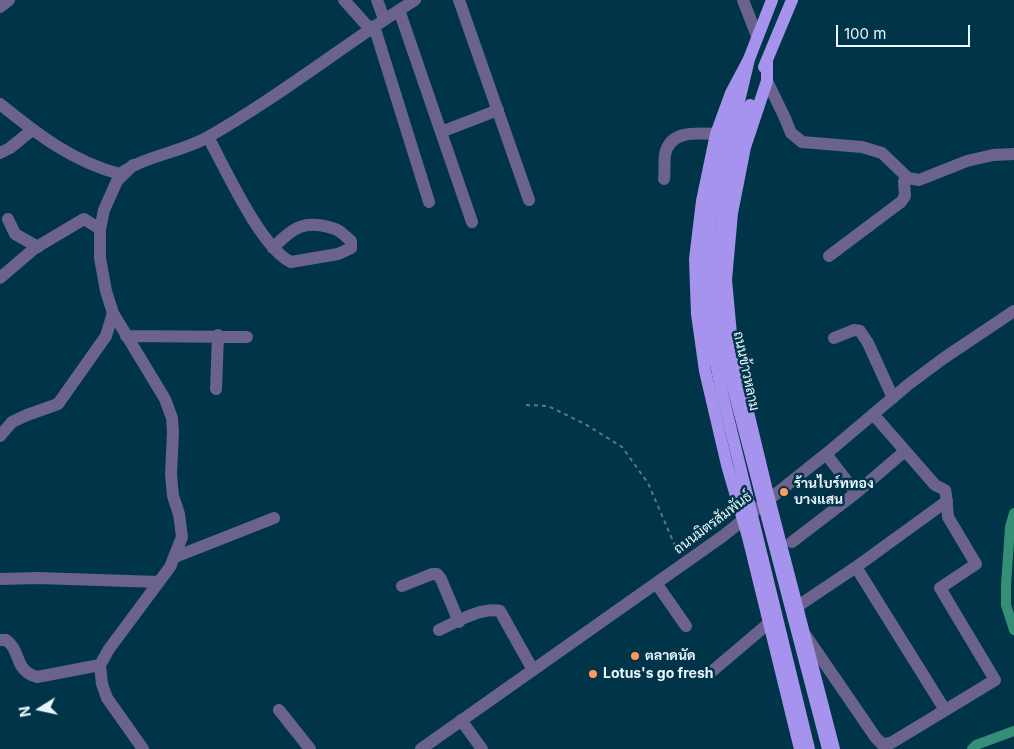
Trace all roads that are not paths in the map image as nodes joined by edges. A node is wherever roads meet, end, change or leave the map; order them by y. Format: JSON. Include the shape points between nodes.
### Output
{"nodes":[{"id":1,"x":9,"y":0,"type":"edge"},
{"id":2,"x":344,"y":0,"type":"edge"},
{"id":3,"x":377,"y":0,"type":"edge"},
{"id":4,"x":415,"y":0,"type":"edge"},
{"id":5,"x":459,"y":0,"type":"edge"},
{"id":6,"x":743,"y":0,"type":"edge"},
{"id":7,"x":772,"y":0,"type":"edge"},
{"id":8,"x":792,"y":0,"type":"edge"},
{"id":9,"x":0,"y":8,"type":"edge"},
{"id":10,"x":399,"y":10,"type":"junction"},
{"id":11,"x":376,"y":25,"type":"junction"},
{"id":12,"x":757,"y":36,"type":"junction"},
{"id":13,"x":749,"y":59,"type":"junction"},
{"id":14,"x":767,"y":61,"type":"junction"},
{"id":15,"x":767,"y":82,"type":"junction"},
{"id":16,"x":0,"y":104,"type":"edge"},
{"id":17,"x":498,"y":110,"type":"junction"},
{"id":18,"x":32,"y":130,"type":"junction"},
{"id":19,"x":441,"y":132,"type":"junction"},
{"id":20,"x":716,"y":134,"type":"junction"},
{"id":21,"x":208,"y":137,"type":"junction"},
{"id":22,"x":0,"y":153,"type":"edge"},
{"id":23,"x":1014,"y":154,"type":"edge"},
{"id":24,"x":133,"y":165,"type":"junction"},
{"id":25,"x":908,"y":178,"type":"junction"},
{"id":26,"x":664,"y":179,"type":"dead end"},
{"id":27,"x":529,"y":200,"type":"dead end"},
{"id":28,"x":429,"y":202,"type":"dead end"},
{"id":29,"x":8,"y":219,"type":"dead end"},
{"id":30,"x":472,"y":222,"type":"dead end"},
{"id":31,"x":100,"y":229,"type":"junction"},
{"id":32,"x":38,"y":246,"type":"junction"},
{"id":33,"x":273,"y":248,"type":"junction"},
{"id":34,"x":829,"y":256,"type":"dead end"},
{"id":35,"x":0,"y":278,"type":"edge"},
{"id":36,"x":712,"y":278,"type":"junction"},
{"id":37,"x":1014,"y":311,"type":"edge"},
{"id":38,"x":114,"y":313,"type":"junction"},
{"id":39,"x":218,"y":335,"type":"junction"},
{"id":40,"x":126,"y":336,"type":"junction"},
{"id":41,"x":247,"y":336,"type":"dead end"},
{"id":42,"x":834,"y":338,"type":"dead end"},
{"id":43,"x":735,"y":358,"type":"junction"},
{"id":44,"x":705,"y":371,"type":"junction"},
{"id":45,"x":216,"y":389,"type":"dead end"},
{"id":46,"x":893,"y":398,"type":"junction"},
{"id":47,"x":873,"y":414,"type":"junction"},
{"id":48,"x":0,"y":436,"type":"edge"},
{"id":49,"x":905,"y":451,"type":"junction"},
{"id":50,"x":759,"y":454,"type":"junction"},
{"id":51,"x":826,"y":454,"type":"junction"},
{"id":52,"x":727,"y":465,"type":"junction"},
{"id":53,"x":856,"y":493,"type":"junction"},
{"id":54,"x":770,"y":499,"type":"junction"},
{"id":55,"x":947,"y":501,"type":"junction"},
{"id":56,"x":274,"y":518,"type":"dead end"},
{"id":57,"x":743,"y":520,"type":"junction"},
{"id":58,"x":792,"y":542,"type":"dead end"},
{"id":59,"x":175,"y":557,"type":"junction"},
{"id":60,"x":856,"y":567,"type":"junction"},
{"id":61,"x":790,"y":577,"type":"junction"},
{"id":62,"x":0,"y":579,"type":"edge"},
{"id":63,"x":758,"y":580,"type":"junction"},
{"id":64,"x":159,"y":582,"type":"junction"},
{"id":65,"x":656,"y":583,"type":"junction"},
{"id":66,"x":402,"y":586,"type":"dead end"},
{"id":67,"x":798,"y":606,"type":"junction"},
{"id":68,"x":459,"y":622,"type":"junction"},
{"id":69,"x":769,"y":623,"type":"junction"},
{"id":70,"x":686,"y":626,"type":"dead end"},
{"id":71,"x":439,"y":630,"type":"dead end"},
{"id":72,"x":806,"y":636,"type":"junction"},
{"id":73,"x":0,"y":640,"type":"edge"},
{"id":74,"x":100,"y":666,"type":"junction"},
{"id":75,"x":533,"y":670,"type":"junction"},
{"id":76,"x":814,"y":670,"type":"junction"},
{"id":77,"x":710,"y":673,"type":"dead end"},
{"id":78,"x":783,"y":678,"type":"junction"},
{"id":79,"x":278,"y":710,"type":"dead end"},
{"id":80,"x":945,"y":710,"type":"junction"},
{"id":81,"x":458,"y":722,"type":"junction"},
{"id":82,"x":143,"y":749,"type":"edge"},
{"id":83,"x":310,"y":749,"type":"edge"},
{"id":84,"x":421,"y":749,"type":"edge"},
{"id":85,"x":473,"y":749,"type":"edge"},
{"id":86,"x":482,"y":749,"type":"edge"},
{"id":87,"x":800,"y":749,"type":"edge"},
{"id":88,"x":809,"y":749,"type":"edge"},
{"id":89,"x":828,"y":749,"type":"edge"},
{"id":90,"x":834,"y":749,"type":"edge"}],
"edges":[{"from":1,"to":9,"type":"street"},
{"from":2,"to":11,"type":"street"},
{"from":3,"to":11,"type":"street"},
{"from":4,"to":10,"type":"street"},
{"from":5,"to":17,"type":"street"},
{"from":6,"to":12,"type":"street"},
{"from":7,"to":12,"type":"main road","name":"ถนนข้าวหลาม"},
{"from":8,"to":14,"type":"main road","name":"ถนนข้าวหลาม"},
{"from":10,"to":11,"type":"street"},
{"from":10,"to":19,"type":"street"},
{"from":11,"to":21,"type":"street"},
{"from":11,"to":28,"type":"street"},
{"from":12,"to":13,"type":"main road","name":"ถนนข้าวหลาม"},
{"from":13,"to":20,"type":"main road","via":[[731,93]]},
{"from":13,"to":36,"type":"main road","name":"ถนนข้าวหลาม","via":[[725,142],[710,212]]},
{"from":14,"to":15,"type":"main road"},
{"from":14,"to":36,"type":"main road","name":"ถนนข้าวหลาม","via":[[736,144]]},
{"from":15,"to":25,"type":"street","via":[[791,133],[802,142],[862,147],[882,153]]},
{"from":15,"to":43,"type":"main road","via":[[745,147],[732,213],[726,280]]},
{"from":16,"to":18,"type":"street"},
{"from":17,"to":19,"type":"street"},
{"from":17,"to":27,"type":"street"},
{"from":18,"to":22,"type":"street"},
{"from":18,"to":24,"type":"street","via":[[71,156],[99,169],[120,174]]},
{"from":19,"to":30,"type":"street"},
{"from":20,"to":26,"type":"street","via":[[683,134],[672,142],[665,153]]},
{"from":20,"to":44,"type":"main road","via":[[702,201],[695,259],[697,314]]},
{"from":21,"to":24,"type":"street"},
{"from":21,"to":33,"type":"street","via":[[251,217]]},
{"from":23,"to":25,"type":"street","via":[[967,161],[919,180]]},
{"from":24,"to":31,"type":"street","via":[[117,182],[104,210]]},
{"from":25,"to":34,"type":"street","via":[[904,181],[905,196],[901,202]]},
{"from":29,"to":32,"type":"street","via":[[15,234]]},
{"from":31,"to":32,"type":"street","via":[[84,219]]},
{"from":31,"to":38,"type":"street","via":[[100,258]]},
{"from":32,"to":35,"type":"street"},
{"from":33,"to":33,"type":"street","via":[[291,262],[338,254],[351,248],[351,241],[337,229],[310,225],[297,227]]},
{"from":36,"to":88,"type":"main road","name":"ถนนข้าวหลาม","bridge":true,"via":[[710,335],[722,394]]},
{"from":36,"to":89,"type":"main road","name":"ถนนข้าวหลาม","bridge":true,"via":[[734,391]]},
{"from":37,"to":46,"type":"street","name":"ถนนมิตรสัมพันธ์","via":[[944,358]]},
{"from":38,"to":40,"type":"street"},
{"from":38,"to":48,"type":"street","via":[[106,336],[58,404],[12,422]]},
{"from":39,"to":40,"type":"street"},
{"from":39,"to":41,"type":"street"},
{"from":39,"to":45,"type":"street"},
{"from":40,"to":59,"type":"street","via":[[165,399],[172,418],[170,476],[182,537]]},
{"from":42,"to":46,"type":"street","via":[[854,330],[860,331]]},
{"from":43,"to":44,"type":"main road","via":[[736,377],[728,384],[714,386]]},
{"from":43,"to":50,"type":"main road"},
{"from":44,"to":52,"type":"main road"},
{"from":46,"to":47,"type":"street","name":"ถนนมิตรสัมพันธ์"},
{"from":47,"to":49,"type":"street"},
{"from":47,"to":51,"type":"street","name":"ถนนมิตรสัมพันธ์"},
{"from":49,"to":53,"type":"street"},
{"from":49,"to":55,"type":"street","via":[[935,485],[944,490]]},
{"from":50,"to":52,"type":"main road","via":[[752,481],[746,484],[736,481]]},
{"from":50,"to":54,"type":"main road"},
{"from":51,"to":53,"type":"street"},
{"from":51,"to":54,"type":"street","name":"ถนนมิตรสัมพันธ์"},
{"from":52,"to":57,"type":"main road"},
{"from":53,"to":58,"type":"street"},
{"from":54,"to":57,"type":"street","name":"ถนนมิตรสัมพันธ์"},
{"from":54,"to":61,"type":"main road"},
{"from":55,"to":60,"type":"street"},
{"from":55,"to":80,"type":"street","via":[[951,524],[976,564],[940,588],[996,680]]},
{"from":56,"to":59,"type":"street"},
{"from":57,"to":63,"type":"main road"},
{"from":57,"to":65,"type":"street","name":"ถนนมิตรสัมพันธ์"},
{"from":59,"to":64,"type":"street"},
{"from":60,"to":67,"type":"street"},
{"from":60,"to":80,"type":"street"},
{"from":61,"to":63,"type":"main road","via":[[777,554],[765,550],[757,561]]},
{"from":61,"to":67,"type":"main road"},
{"from":62,"to":64,"type":"street"},
{"from":63,"to":69,"type":"main road"},
{"from":64,"to":74,"type":"street"},
{"from":65,"to":70,"type":"street"},
{"from":65,"to":75,"type":"street","name":"ถนนมิตรสัมพันธ์"},
{"from":66,"to":68,"type":"street","via":[[437,574]]},
{"from":67,"to":72,"type":"main road"},
{"from":68,"to":71,"type":"street"},
{"from":68,"to":75,"type":"street","via":[[483,612],[500,611]]},
{"from":69,"to":77,"type":"street"},
{"from":69,"to":78,"type":"main road"},
{"from":72,"to":76,"type":"main road"},
{"from":72,"to":80,"type":"street","via":[[882,744],[891,743]]},
{"from":73,"to":74,"type":"street","via":[[12,644],[24,670],[37,677]]},
{"from":74,"to":82,"type":"street","via":[[107,698]]},
{"from":75,"to":81,"type":"street","name":"ถนนมิตรสัมพันธ์"},
{"from":76,"to":78,"type":"main road","via":[[802,648],[790,644],[782,655]]},
{"from":76,"to":90,"type":"main road"},
{"from":78,"to":87,"type":"main road"},
{"from":79,"to":83,"type":"street"},
{"from":81,"to":84,"type":"street","name":"ถนนมิตรสัมพันธ์"},
{"from":81,"to":85,"type":"street"},
{"from":81,"to":86,"type":"street"}]}
